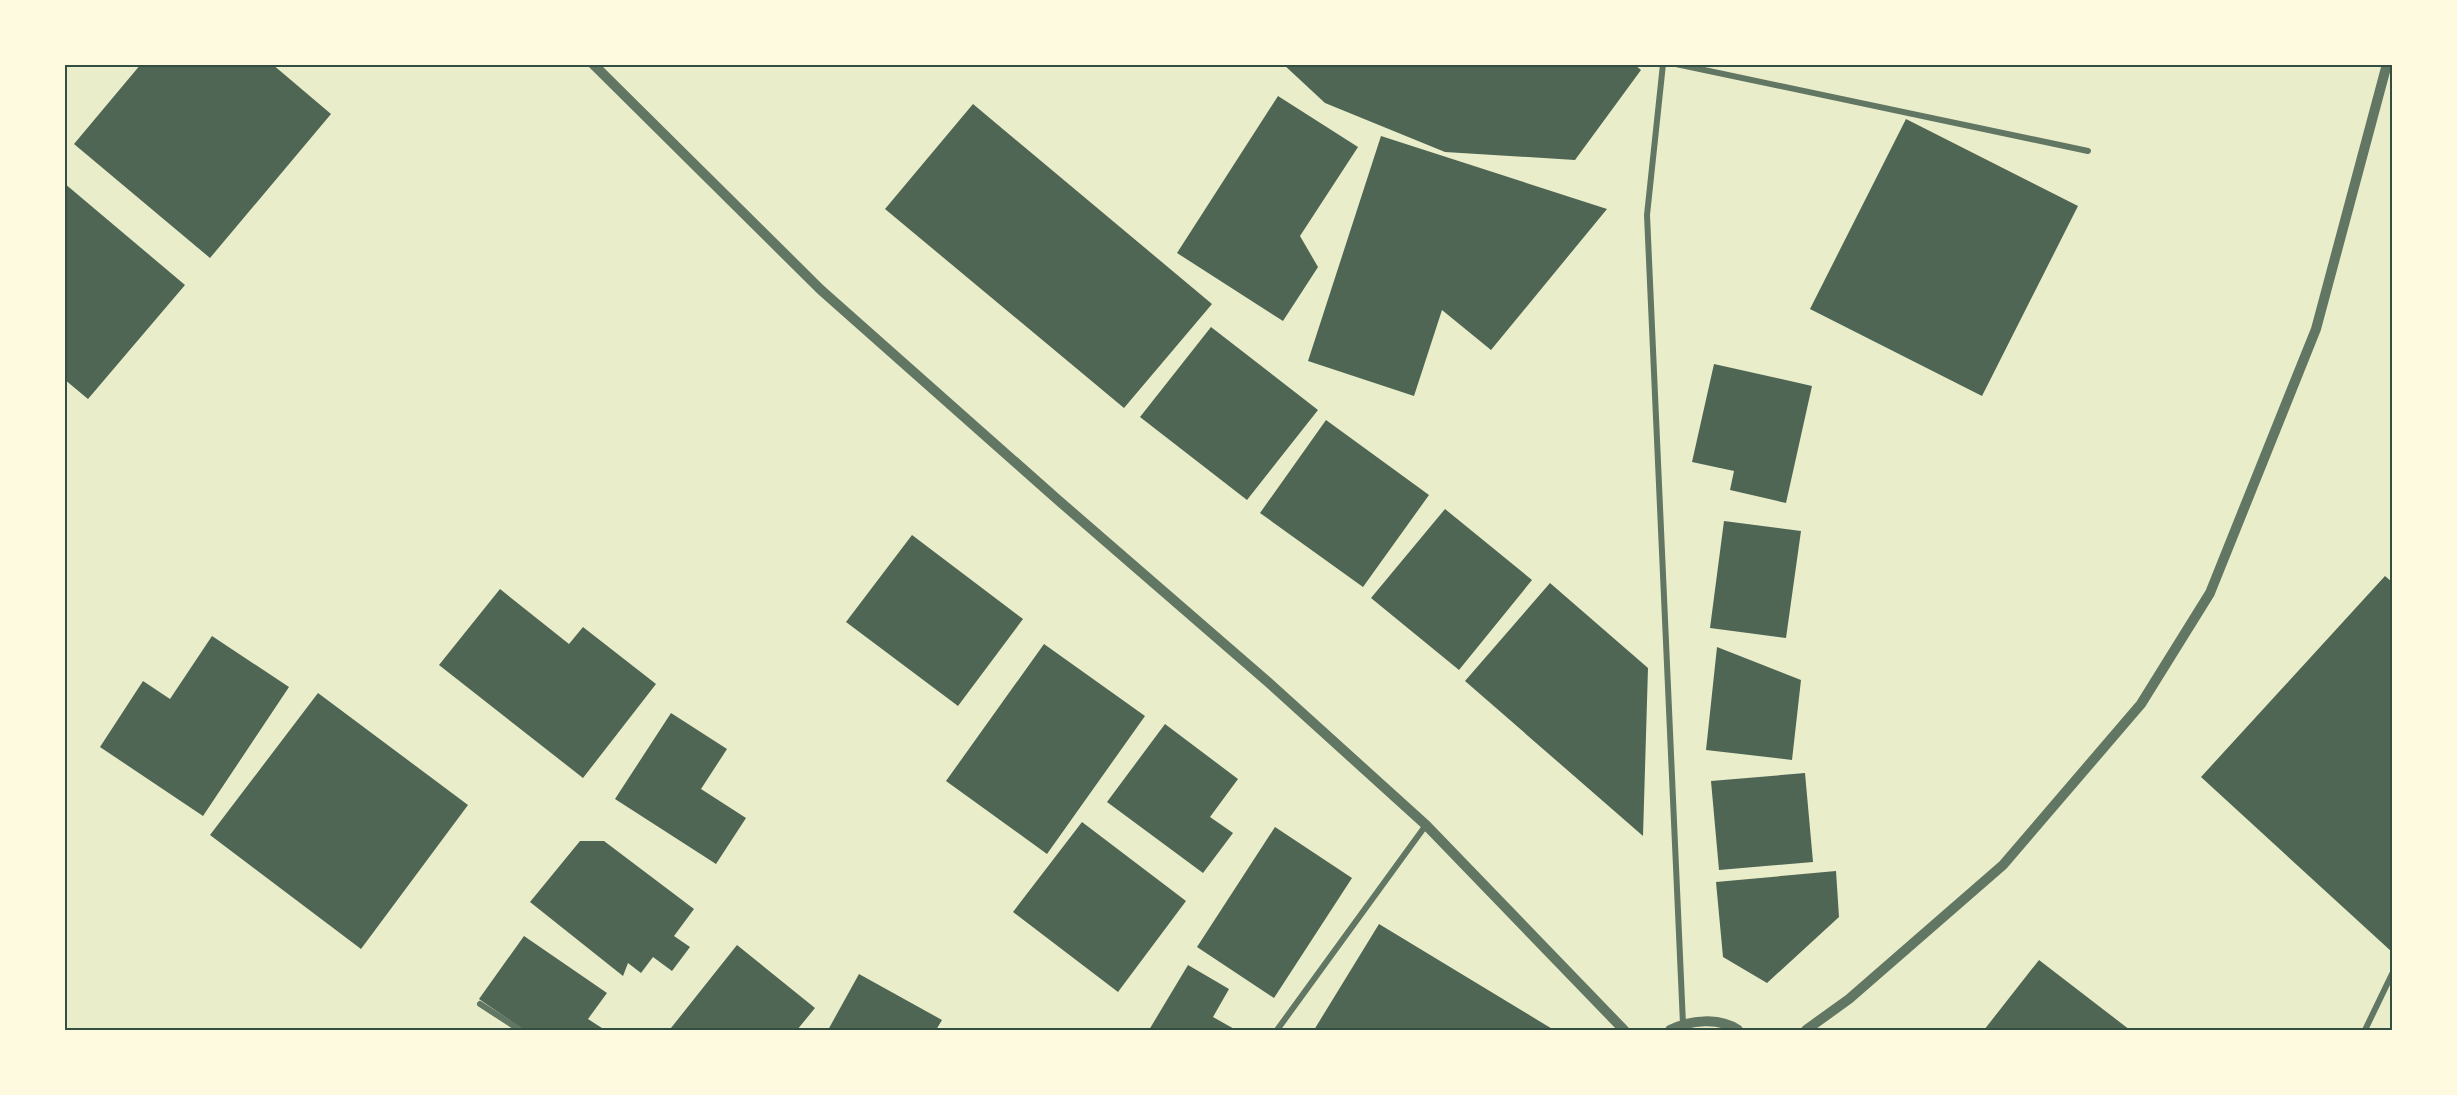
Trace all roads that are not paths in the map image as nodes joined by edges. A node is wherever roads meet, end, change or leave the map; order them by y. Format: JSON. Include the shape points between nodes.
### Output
{"nodes":[{"id":1,"x":593,"y":64,"type":"edge"},
{"id":2,"x":1662,"y":64,"type":"edge"},
{"id":3,"x":1677,"y":64,"type":"edge"},
{"id":4,"x":2387,"y":64,"type":"edge"},
{"id":5,"x":2088,"y":151,"type":"dead end"},
{"id":6,"x":1426,"y":825,"type":"junction"},
{"id":7,"x":2392,"y":974,"type":"edge"},
{"id":8,"x":480,"y":1004,"type":"dead end"},
{"id":9,"x":1683,"y":1024,"type":"junction"},
{"id":10,"x":520,"y":1030,"type":"edge"},
{"id":11,"x":1277,"y":1030,"type":"edge"},
{"id":12,"x":1624,"y":1030,"type":"edge"},
{"id":13,"x":1670,"y":1030,"type":"edge"},
{"id":14,"x":1738,"y":1030,"type":"edge"},
{"id":15,"x":1806,"y":1030,"type":"edge"},
{"id":16,"x":2365,"y":1030,"type":"edge"}],
"edges":[{"from":1,"to":6,"type":"street","via":[[821,290]]},
{"from":2,"to":9,"type":"street","via":[[1647,215]]},
{"from":3,"to":5,"type":"street"},
{"from":4,"to":15,"type":"street","via":[[2316,329],[2210,593],[2141,704],[2003,865],[1849,999]]},
{"from":6,"to":11,"type":"street"},
{"from":6,"to":12,"type":"street"},
{"from":7,"to":16,"type":"street"},
{"from":8,"to":10,"type":"street"},
{"from":9,"to":13,"type":"street"},
{"from":9,"to":14,"type":"street","via":[[1709,1021]]}]}
